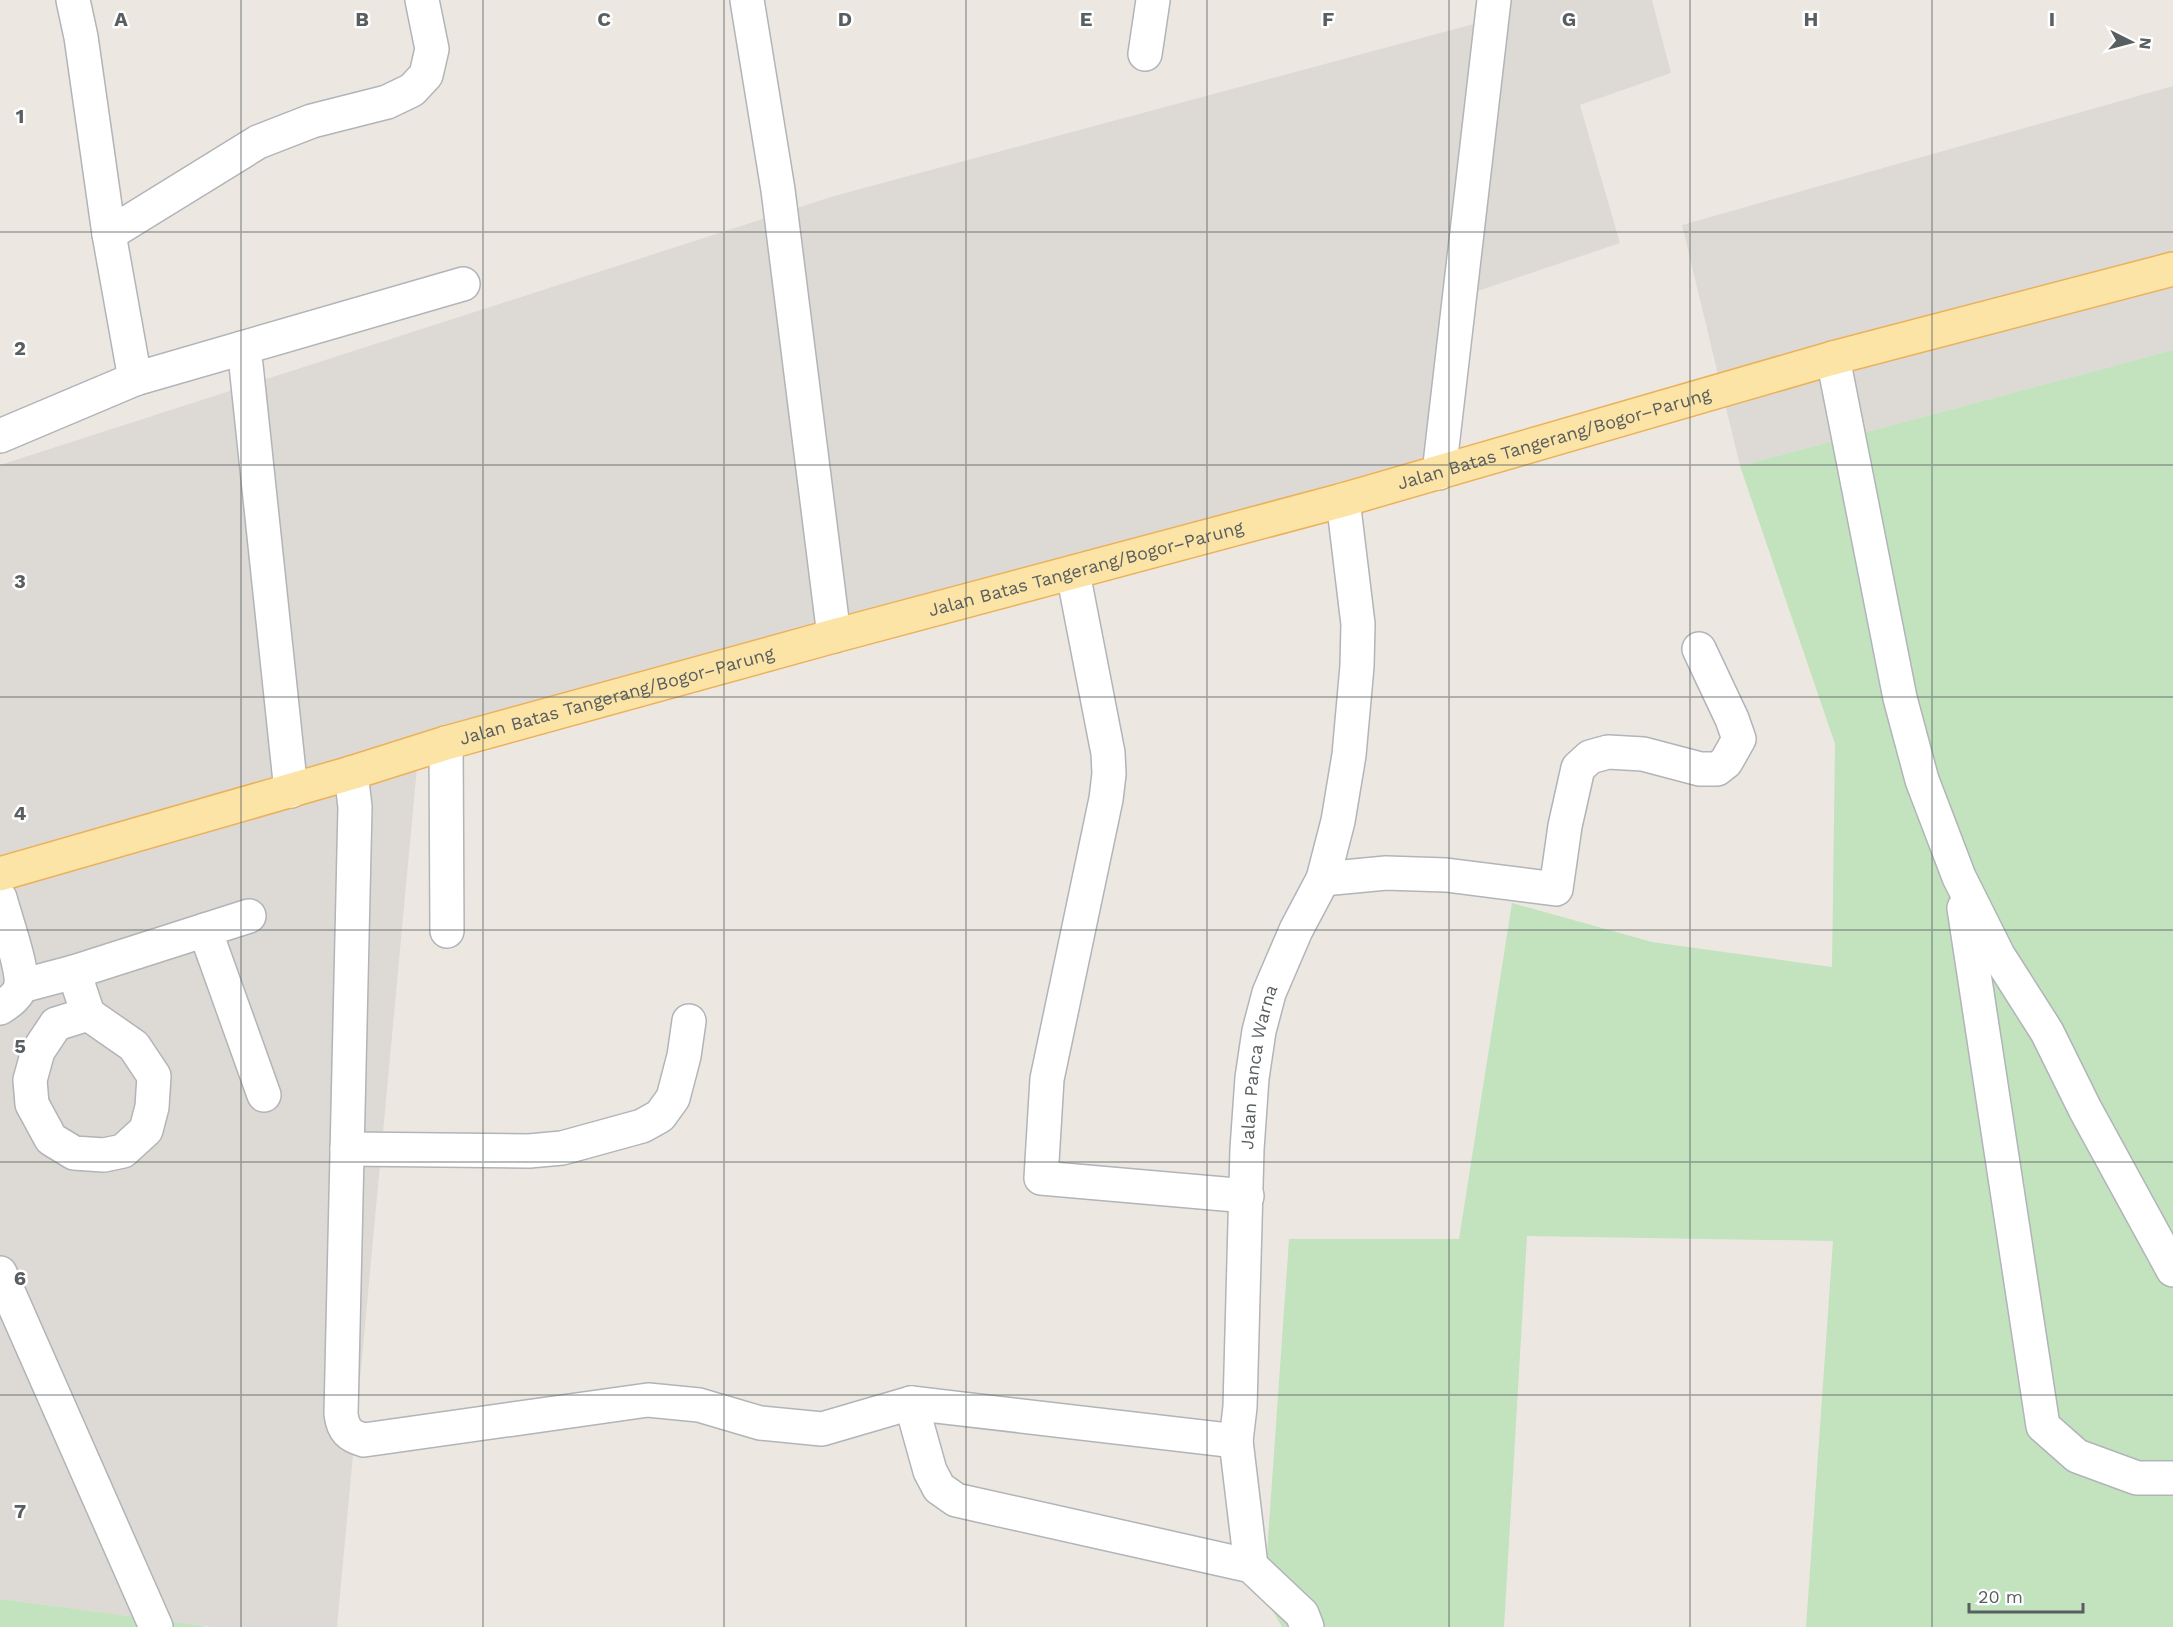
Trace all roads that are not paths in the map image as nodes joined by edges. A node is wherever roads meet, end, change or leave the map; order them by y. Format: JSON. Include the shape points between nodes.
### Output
{"nodes":[{"id":1,"x":73,"y":0,"type":"edge"},
{"id":2,"x":422,"y":0,"type":"edge"},
{"id":3,"x":747,"y":0,"type":"edge"},
{"id":4,"x":1153,"y":0,"type":"edge"},
{"id":5,"x":1494,"y":0,"type":"edge"},
{"id":6,"x":1145,"y":54,"type":"dead end"},
{"id":7,"x":109,"y":234,"type":"junction"},
{"id":8,"x":2173,"y":269,"type":"edge"},
{"id":9,"x":464,"y":284,"type":"dead end"},
{"id":10,"x":242,"y":348,"type":"junction"},
{"id":11,"x":1833,"y":358,"type":"junction"},
{"id":12,"x":135,"y":379,"type":"junction"},
{"id":13,"x":0,"y":436,"type":"edge"},
{"id":14,"x":1439,"y":473,"type":"junction"},
{"id":15,"x":1343,"y":500,"type":"junction"},
{"id":16,"x":1073,"y":573,"type":"junction"},
{"id":17,"x":834,"y":636,"type":"junction"},
{"id":18,"x":1700,"y":649,"type":"dead end"},
{"id":19,"x":446,"y":743,"type":"junction"},
{"id":20,"x":351,"y":773,"type":"junction"},
{"id":21,"x":291,"y":791,"type":"junction"},
{"id":22,"x":0,"y":874,"type":"edge"},
{"id":23,"x":1959,"y":876,"type":"junction"},
{"id":24,"x":1323,"y":879,"type":"junction"},
{"id":25,"x":0,"y":898,"type":"edge"},
{"id":26,"x":249,"y":916,"type":"dead end"},
{"id":27,"x":205,"y":930,"type":"junction"},
{"id":28,"x":447,"y":931,"type":"dead end"},
{"id":29,"x":74,"y":972,"type":"junction"},
{"id":30,"x":11,"y":997,"type":"edge"},
{"id":31,"x":88,"y":1014,"type":"dead end"},
{"id":32,"x":689,"y":1021,"type":"dead end"},
{"id":33,"x":264,"y":1095,"type":"dead end"},
{"id":34,"x":347,"y":1149,"type":"junction"},
{"id":35,"x":1247,"y":1196,"type":"junction"},
{"id":36,"x":2173,"y":1270,"type":"edge"},
{"id":37,"x":0,"y":1273,"type":"edge"},
{"id":38,"x":911,"y":1402,"type":"junction"},
{"id":39,"x":1236,"y":1440,"type":"junction"},
{"id":40,"x":2173,"y":1478,"type":"edge"},
{"id":41,"x":1251,"y":1566,"type":"junction"},
{"id":42,"x":156,"y":1627,"type":"edge"},
{"id":43,"x":1307,"y":1627,"type":"edge"}],
"edges":[{"from":1,"to":7,"type":"street"},
{"from":2,"to":7,"type":"street","via":[[432,50],[426,75],[412,90],[387,102],[312,121],[258,142]]},
{"from":3,"to":17,"type":"street","via":[[778,190]]},
{"from":4,"to":6,"type":"street"},
{"from":5,"to":14,"type":"street"},
{"from":7,"to":12,"type":"street"},
{"from":8,"to":11,"type":"main road","name":"Jalan Batas Tangerang/Bogor–Parung"},
{"from":9,"to":10,"type":"street"},
{"from":10,"to":12,"type":"street"},
{"from":10,"to":21,"type":"street"},
{"from":11,"to":14,"type":"main road","name":"Jalan Batas Tangerang/Bogor–Parung"},
{"from":11,"to":23,"type":"street","via":[[1900,698],[1922,780]]},
{"from":12,"to":13,"type":"street"},
{"from":14,"to":15,"type":"main road","name":"Jalan Batas Tangerang/Bogor–Parung"},
{"from":15,"to":16,"type":"main road","name":"Jalan Batas Tangerang/Bogor–Parung"},
{"from":15,"to":24,"type":"street","name":"Jalan Panca Warna","via":[[1358,624],[1357,666],[1349,756]]},
{"from":16,"to":17,"type":"main road","name":"Jalan Batas Tangerang/Bogor–Parung"},
{"from":16,"to":35,"type":"street","via":[[1109,774],[1047,1079],[1041,1178]]},
{"from":17,"to":19,"type":"main road","name":"Jalan Batas Tangerang/Bogor–Parung"},
{"from":18,"to":24,"type":"street","via":[[1739,739],[1726,762],[1717,769],[1700,769],[1643,754],[1608,752],[1590,757],[1578,768],[1556,889],[1434,874],[1386,873]]},
{"from":19,"to":20,"type":"main road","name":"Jalan Batas Tangerang/Bogor–Parung"},
{"from":19,"to":28,"type":"street"},
{"from":20,"to":21,"type":"main road","name":"Jalan Batas Tangerang/Bogor–Parung"},
{"from":20,"to":34,"type":"street","via":[[355,807]]},
{"from":21,"to":22,"type":"main road","name":"Jalan Batas Tangerang/Bogor–Parung"},
{"from":23,"to":36,"type":"street","via":[[1998,955],[2047,1032]]},
{"from":23,"to":40,"type":"street","via":[[2043,1426],[2077,1456],[2137,1478]]},
{"from":24,"to":35,"type":"street","name":"Jalan Panca Warna","via":[[1269,993],[1259,1031],[1252,1078]]},
{"from":25,"to":30,"type":"street","via":[[19,969]]},
{"from":26,"to":27,"type":"street"},
{"from":27,"to":29,"type":"street"},
{"from":27,"to":33,"type":"street"},
{"from":29,"to":30,"type":"street"},
{"from":29,"to":31,"type":"street"},
{"from":32,"to":34,"type":"street","via":[[673,1098],[660,1116],[642,1126],[562,1148]]},
{"from":34,"to":38,"type":"street","via":[[341,1414],[342,1424],[354,1437],[364,1440],[648,1400],[699,1405],[760,1423],[822,1429]]},
{"from":35,"to":39,"type":"street","name":"Jalan Panca Warna"},
{"from":37,"to":42,"type":"street"},
{"from":38,"to":39,"type":"street"},
{"from":38,"to":41,"type":"street","via":[[930,1471],[939,1488],[956,1500]]},
{"from":39,"to":41,"type":"street","name":"Jalan Panca Warna"},
{"from":41,"to":43,"type":"street","via":[[1302,1614]]}]}
